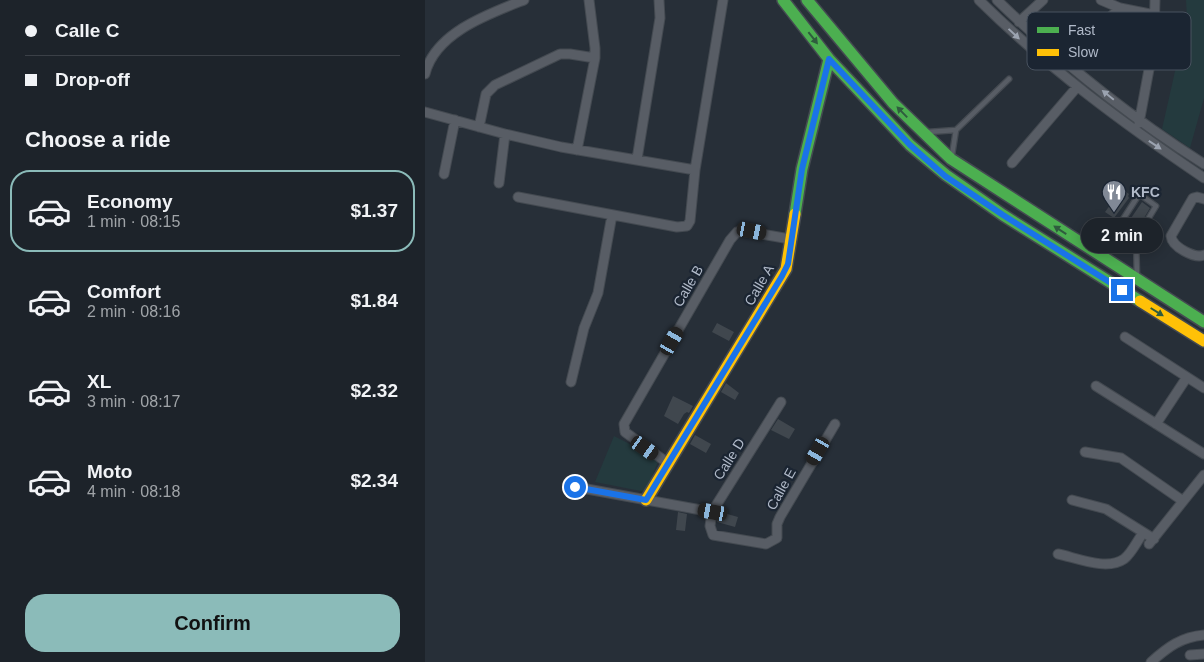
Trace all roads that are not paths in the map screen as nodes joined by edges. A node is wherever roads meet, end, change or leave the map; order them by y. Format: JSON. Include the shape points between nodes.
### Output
{"nodes":[{"id":1,"x":524,"y":0,"type":"edge"},
{"id":2,"x":589,"y":0,"type":"edge"},
{"id":3,"x":659,"y":0,"type":"edge"},
{"id":4,"x":723,"y":0,"type":"edge"},
{"id":5,"x":783,"y":0,"type":"edge"},
{"id":6,"x":807,"y":0,"type":"edge"},
{"id":7,"x":979,"y":0,"type":"edge"},
{"id":8,"x":997,"y":0,"type":"edge"},
{"id":9,"x":1043,"y":0,"type":"edge"},
{"id":10,"x":1101,"y":0,"type":"edge"},
{"id":11,"x":1119,"y":8,"type":"junction"},
{"id":12,"x":1030,"y":12,"type":"edge"},
{"id":13,"x":1115,"y":12,"type":"edge"},
{"id":14,"x":1140,"y":12,"type":"edge"},
{"id":15,"x":1027,"y":15,"type":"edge"},
{"id":16,"x":1019,"y":22,"type":"junction"},
{"id":17,"x":1027,"y":29,"type":"edge"},
{"id":18,"x":1027,"y":45,"type":"edge"},
{"id":19,"x":595,"y":58,"type":"junction"},
{"id":20,"x":829,"y":59,"type":"junction"},
{"id":21,"x":1057,"y":70,"type":"edge"},
{"id":22,"x":1077,"y":70,"type":"edge"},
{"id":23,"x":1149,"y":70,"type":"edge"},
{"id":24,"x":425,"y":74,"type":"edge"},
{"id":25,"x":1009,"y":79,"type":"dead end"},
{"id":26,"x":1077,"y":87,"type":"junction"},
{"id":27,"x":425,"y":112,"type":"edge"},
{"id":28,"x":1139,"y":119,"type":"junction"},
{"id":29,"x":455,"y":120,"type":"junction"},
{"id":30,"x":479,"y":127,"type":"junction"},
{"id":31,"x":956,"y":130,"type":"junction"},
{"id":32,"x":922,"y":133,"type":"junction"},
{"id":33,"x":1137,"y":133,"type":"junction"},
{"id":34,"x":505,"y":134,"type":"junction"},
{"id":35,"x":577,"y":150,"type":"junction"},
{"id":36,"x":951,"y":158,"type":"junction"},
{"id":37,"x":637,"y":159,"type":"junction"},
{"id":38,"x":1012,"y":163,"type":"dead end"},
{"id":39,"x":1204,"y":164,"type":"edge"},
{"id":40,"x":695,"y":170,"type":"junction"},
{"id":41,"x":444,"y":174,"type":"dead end"},
{"id":42,"x":1204,"y":178,"type":"edge"},
{"id":43,"x":499,"y":183,"type":"dead end"},
{"id":44,"x":518,"y":197,"type":"dead end"},
{"id":45,"x":1204,"y":199,"type":"edge"},
{"id":46,"x":613,"y":215,"type":"junction"},
{"id":47,"x":1118,"y":227,"type":"junction"},
{"id":48,"x":790,"y":239,"type":"junction"},
{"id":49,"x":1136,"y":239,"type":"junction"},
{"id":50,"x":1087,"y":247,"type":"junction"},
{"id":51,"x":1204,"y":255,"type":"edge"},
{"id":52,"x":1137,"y":280,"type":"junction"},
{"id":53,"x":1204,"y":322,"type":"edge"},
{"id":54,"x":1125,"y":337,"type":"dead end"},
{"id":55,"x":1204,"y":341,"type":"edge"},
{"id":56,"x":1187,"y":377,"type":"junction"},
{"id":57,"x":571,"y":382,"type":"dead end"},
{"id":58,"x":1096,"y":386,"type":"dead end"},
{"id":59,"x":1204,"y":388,"type":"edge"},
{"id":60,"x":781,"y":402,"type":"dead end"},
{"id":61,"x":835,"y":424,"type":"dead end"},
{"id":62,"x":1156,"y":424,"type":"junction"},
{"id":63,"x":1085,"y":452,"type":"dead end"},
{"id":64,"x":1204,"y":454,"type":"edge"},
{"id":65,"x":669,"y":464,"type":"junction"},
{"id":66,"x":1204,"y":475,"type":"edge"},
{"id":67,"x":575,"y":487,"type":"dead end"},
{"id":68,"x":646,"y":500,"type":"junction"},
{"id":69,"x":1071,"y":500,"type":"dead end"},
{"id":70,"x":1183,"y":501,"type":"junction"},
{"id":71,"x":713,"y":512,"type":"junction"},
{"id":72,"x":1143,"y":532,"type":"junction"},
{"id":73,"x":1058,"y":554,"type":"dead end"},
{"id":74,"x":1204,"y":635,"type":"edge"},
{"id":75,"x":1204,"y":654,"type":"edge"},
{"id":76,"x":1190,"y":655,"type":"dead end"},
{"id":77,"x":1151,"y":662,"type":"edge"}],
"edges":[{"from":1,"to":24,"type":"street","via":[[450,36],[431,57]]},
{"from":2,"to":19,"type":"street"},
{"from":3,"to":37,"type":"street","via":[[660,18]]},
{"from":4,"to":40,"type":"street"},
{"from":5,"to":20,"type":"main road","one_way":true},
{"from":32,"to":6,"type":"main road","one_way":true,"via":[[856,61]]},
{"from":7,"to":18,"type":"street","one_way":true},
{"from":8,"to":16,"type":"street"},
{"from":9,"to":12,"type":"street"},
{"from":10,"to":11,"type":"street"},
{"from":11,"to":13,"type":"street"},
{"from":11,"to":14,"type":"street"},
{"from":15,"to":16,"type":"street"},
{"from":16,"to":17,"type":"street"},
{"from":19,"to":30,"type":"street","via":[[561,54],[495,85],[486,94]]},
{"from":19,"to":35,"type":"street"},
{"from":20,"to":48,"type":"main road","name":"Calle A","via":[[802,169]]},
{"from":20,"to":55,"type":"main road","one_way":true,"via":[[910,145],[945,176]]},
{"from":21,"to":26,"type":"street","one_way":true},
{"from":28,"to":22,"type":"street","one_way":true},
{"from":23,"to":28,"type":"street"},
{"from":25,"to":31,"type":"lane"},
{"from":26,"to":33,"type":"street"},
{"from":26,"to":38,"type":"street"},
{"from":27,"to":29,"type":"street"},
{"from":28,"to":33,"type":"street"},
{"from":28,"to":39,"type":"street"},
{"from":29,"to":30,"type":"street"},
{"from":29,"to":41,"type":"street"},
{"from":30,"to":34,"type":"street"},
{"from":31,"to":32,"type":"lane"},
{"from":31,"to":36,"type":"lane"},
{"from":32,"to":36,"type":"main road"},
{"from":33,"to":42,"type":"street","one_way":true},
{"from":34,"to":35,"type":"street"},
{"from":34,"to":43,"type":"street"},
{"from":35,"to":37,"type":"street"},
{"from":50,"to":36,"type":"main road","one_way":true},
{"from":37,"to":40,"type":"street"},
{"from":40,"to":46,"type":"street","via":[[687,226]]},
{"from":44,"to":46,"type":"street"},
{"from":45,"to":51,"type":"street","via":[[1193,198],[1171,236],[1174,244],[1195,256]]},
{"from":46,"to":57,"type":"street","via":[[598,294]]},
{"from":47,"to":49,"type":"lane"},
{"from":47,"to":49,"type":"lane","via":[[1138,196],[1143,196],[1155,204],[1156,209]]},
{"from":47,"to":50,"type":"lane"},
{"from":48,"to":65,"type":"main road","name":"Calle A","via":[[788,264],[782,276]]},
{"from":48,"to":65,"type":"street","name":"Calle B","via":[[737,232],[624,424],[625,432]]},
{"from":49,"to":52,"type":"lane"},
{"from":50,"to":52,"type":"main road"},
{"from":52,"to":53,"type":"main road"},
{"from":54,"to":56,"type":"street"},
{"from":56,"to":59,"type":"street"},
{"from":56,"to":62,"type":"street"},
{"from":58,"to":62,"type":"street"},
{"from":60,"to":71,"type":"street","name":"Calle D"},
{"from":61,"to":71,"type":"street","name":"Calle E","via":[[784,509],[777,524],[777,538],[772,542],[766,544],[713,534],[710,526]]},
{"from":62,"to":64,"type":"street"},
{"from":63,"to":70,"type":"street","via":[[1121,458]]},
{"from":65,"to":68,"type":"main road","name":"Calle A"},
{"from":66,"to":70,"type":"street"},
{"from":67,"to":68,"type":"street"},
{"from":68,"to":71,"type":"street"},
{"from":69,"to":72,"type":"street","via":[[1106,509]]},
{"from":70,"to":72,"type":"street","via":[[1151,541]]},
{"from":72,"to":73,"type":"street","via":[[1130,553],[1118,562],[1108,564]]},
{"from":74,"to":77,"type":"street","via":[[1175,642]]},
{"from":75,"to":76,"type":"street"}]}
